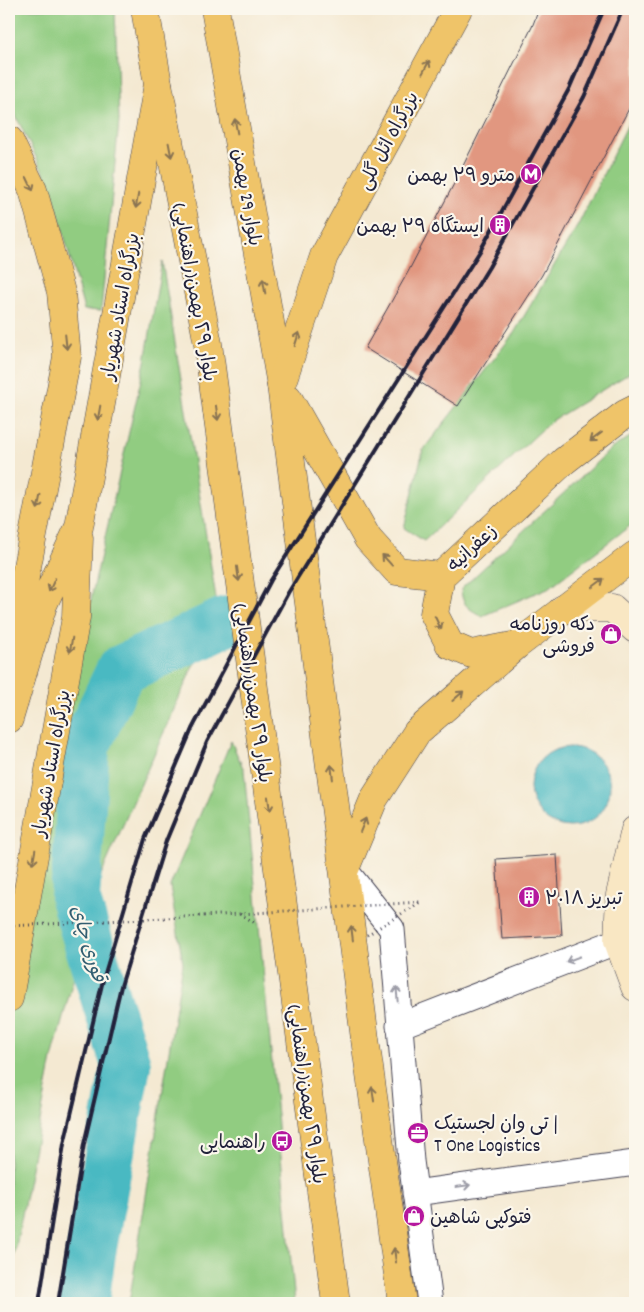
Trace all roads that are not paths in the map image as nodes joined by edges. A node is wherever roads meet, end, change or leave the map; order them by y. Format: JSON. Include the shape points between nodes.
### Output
{"nodes":[{"id":1,"x":145,"y":9,"type":"edge"},
{"id":2,"x":215,"y":9,"type":"edge"},
{"id":3,"x":458,"y":9,"type":"edge"},
{"id":4,"x":158,"y":84,"type":"junction"},
{"id":5,"x":9,"y":140,"type":"edge"},
{"id":6,"x":281,"y":385,"type":"junction"},
{"id":7,"x":635,"y":409,"type":"edge"},
{"id":8,"x":79,"y":527,"type":"junction"},
{"id":9,"x":635,"y":554,"type":"edge"},
{"id":10,"x":441,"y":576,"type":"junction"},
{"id":11,"x":563,"y":609,"type":"junction"},
{"id":12,"x":635,"y":629,"type":"edge"},
{"id":13,"x":517,"y":645,"type":"junction"},
{"id":14,"x":9,"y":661,"type":"edge"},
{"id":15,"x":9,"y":719,"type":"edge"},
{"id":16,"x":635,"y":830,"type":"edge"},
{"id":17,"x":345,"y":870,"type":"junction"},
{"id":18,"x":618,"y":941,"type":"junction"},
{"id":19,"x":635,"y":987,"type":"edge"},
{"id":20,"x":9,"y":998,"type":"edge"},
{"id":21,"x":400,"y":1026,"type":"junction"},
{"id":22,"x":635,"y":1163,"type":"edge"},
{"id":23,"x":415,"y":1193,"type":"junction"},
{"id":24,"x":336,"y":1303,"type":"edge"},
{"id":25,"x":402,"y":1303,"type":"edge"},
{"id":26,"x":430,"y":1303,"type":"edge"}],
"edges":[{"from":1,"to":4,"type":"main road"},
{"from":6,"to":2,"type":"main road","name":"بلوار 29 بهمن","one_way":true},
{"from":6,"to":3,"type":"main road","name":"بزرگراه ائل گلی","one_way":true,"via":[[324,256]]},
{"from":4,"to":8,"type":"main road","name":"بزرگراه استاد شهریار","one_way":true},
{"from":4,"to":24,"type":"main road","name":"بلوار ٢٩ بهمن(راهنمایی)","one_way":true,"via":[[208,344]]},
{"from":5,"to":14,"type":"main road","one_way":true,"via":[[33,190],[61,292],[67,357]]},
{"from":10,"to":6,"type":"main road","name":"زعفرانیه","one_way":true,"via":[[397,571],[368,539]]},
{"from":17,"to":6,"type":"main road","one_way":true},
{"from":7,"to":10,"type":"main road","name":"زعفرانیه","one_way":true,"via":[[564,461]]},
{"from":8,"to":15,"type":"main road","name":"بزرگراه استاد شهریار","one_way":true,"via":[[42,605]]},
{"from":8,"to":20,"type":"main road","name":"بزرگراه استاد شهریار","one_way":true,"via":[[76,617]]},
{"from":11,"to":9,"type":"main road","one_way":true},
{"from":10,"to":13,"type":"main road","one_way":true,"via":[[434,614],[450,645],[471,654]]},
{"from":11,"to":12,"type":"street","via":[[612,608]]},
{"from":11,"to":13,"type":"main road"},
{"from":17,"to":13,"type":"main road","one_way":true,"via":[[374,799],[417,732]]},
{"from":16,"to":18,"type":"street","via":[[620,895]]},
{"from":21,"to":17,"type":"street","one_way":true,"via":[[392,929]]},
{"from":25,"to":17,"type":"main road","one_way":true},
{"from":18,"to":19,"type":"street"},
{"from":18,"to":21,"type":"street","one_way":true},
{"from":21,"to":23,"type":"street"},
{"from":23,"to":22,"type":"street","one_way":true},
{"from":23,"to":26,"type":"street"}]}
